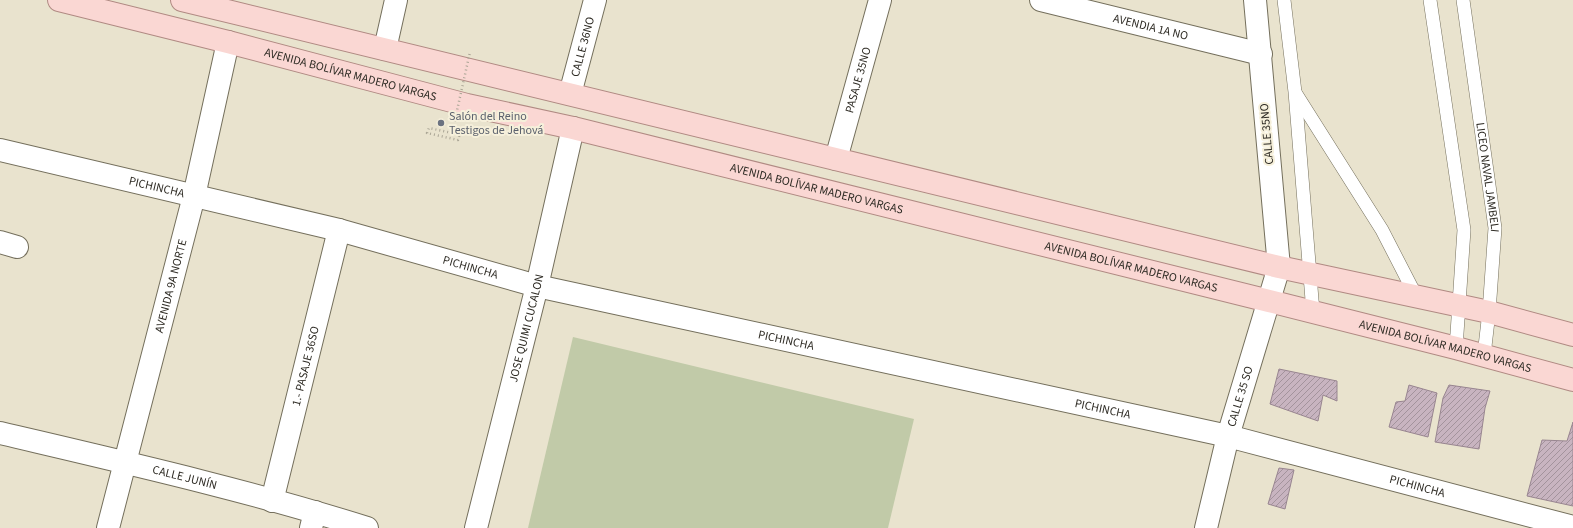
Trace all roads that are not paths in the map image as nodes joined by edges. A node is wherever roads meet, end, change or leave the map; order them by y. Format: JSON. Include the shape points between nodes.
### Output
{"nodes":[{"id":1,"x":59,"y":0,"type":"edge"},
{"id":2,"x":182,"y":0,"type":"edge"},
{"id":3,"x":396,"y":0,"type":"edge"},
{"id":4,"x":595,"y":0,"type":"edge"},
{"id":5,"x":880,"y":0,"type":"edge"},
{"id":6,"x":1042,"y":0,"type":"edge"},
{"id":7,"x":1256,"y":0,"type":"edge"},
{"id":8,"x":1284,"y":0,"type":"edge"},
{"id":9,"x":1430,"y":0,"type":"edge"},
{"id":10,"x":1462,"y":0,"type":"edge"},
{"id":11,"x":229,"y":6,"type":"edge"},
{"id":12,"x":228,"y":42,"type":"junction"},
{"id":13,"x":385,"y":50,"type":"junction"},
{"id":14,"x":1261,"y":54,"type":"junction"},
{"id":15,"x":1295,"y":92,"type":"junction"},
{"id":16,"x":570,"y":94,"type":"junction"},
{"id":17,"x":573,"y":128,"type":"junction"},
{"id":18,"x":0,"y":150,"type":"edge"},
{"id":19,"x":836,"y":159,"type":"junction"},
{"id":20,"x":194,"y":196,"type":"junction"},
{"id":21,"x":338,"y":230,"type":"junction"},
{"id":22,"x":1279,"y":267,"type":"junction"},
{"id":23,"x":1310,"y":274,"type":"junction"},
{"id":24,"x":537,"y":286,"type":"junction"},
{"id":25,"x":1416,"y":296,"type":"junction"},
{"id":26,"x":1269,"y":301,"type":"junction"},
{"id":27,"x":1459,"y":305,"type":"junction"},
{"id":28,"x":1313,"y":312,"type":"junction"},
{"id":29,"x":1490,"y":312,"type":"junction"},
{"id":30,"x":1573,"y":335,"type":"edge"},
{"id":31,"x":1456,"y":348,"type":"junction"},
{"id":32,"x":1484,"y":355,"type":"junction"},
{"id":33,"x":1573,"y":380,"type":"edge"},
{"id":34,"x":0,"y":433,"type":"edge"},
{"id":35,"x":1228,"y":436,"type":"junction"},
{"id":36,"x":124,"y":462,"type":"junction"},
{"id":37,"x":272,"y":501,"type":"junction"},
{"id":38,"x":313,"y":520,"type":"edge"},
{"id":39,"x":1573,"y":527,"type":"edge"},
{"id":40,"x":108,"y":528,"type":"edge"},
{"id":41,"x":368,"y":528,"type":"edge"},
{"id":42,"x":476,"y":528,"type":"edge"},
{"id":43,"x":1206,"y":528,"type":"edge"}],
"edges":[{"from":1,"to":12,"type":"main road","name":"AVENIDA BOLÍVAR MADERO VARGAS"},
{"from":2,"to":11,"type":"main road"},
{"from":3,"to":13,"type":"street"},
{"from":4,"to":16,"type":"street","name":"CALLE 36NO"},
{"from":5,"to":19,"type":"street","name":"PASAJE 35NO"},
{"from":6,"to":14,"type":"street","name":"AVENDIA 1A NO"},
{"from":7,"to":14,"type":"street","name":"CALLE 35NO"},
{"from":8,"to":15,"type":"lane"},
{"from":9,"to":27,"type":"lane","via":[[1464,230]]},
{"from":10,"to":29,"type":"lane","name":"LICEO NAVAL JAMBELI","via":[[1494,228]]},
{"from":11,"to":13,"type":"main road"},
{"from":12,"to":17,"type":"main road","name":"AVENIDA BOLÍVAR MADERO VARGAS","via":[[467,105]]},
{"from":12,"to":20,"type":"street","name":"AVENIDA 9A NORTE"},
{"from":13,"to":16,"type":"main road"},
{"from":14,"to":22,"type":"street","name":"CALLE 35NO"},
{"from":15,"to":23,"type":"lane"},
{"from":15,"to":25,"type":"lane","via":[[1382,230]]},
{"from":16,"to":19,"type":"main road"},
{"from":17,"to":24,"type":"street","name":"JOSE QUIMI CUCALON"},
{"from":17,"to":26,"type":"main road","name":"AVENIDA BOLÍVAR MADERO VARGAS"},
{"from":18,"to":20,"type":"street","name":"PICHINCHA"},
{"from":19,"to":22,"type":"main road"},
{"from":20,"to":21,"type":"street","name":"PICHINCHA"},
{"from":20,"to":36,"type":"street","name":"AVENIDA 9A NORTE"},
{"from":21,"to":24,"type":"street","name":"PICHINCHA"},
{"from":21,"to":37,"type":"street","name":"1.- PASAJE 36SO"},
{"from":22,"to":23,"type":"main road"},
{"from":22,"to":26,"type":"street","name":"CALLE 35 SO"},
{"from":23,"to":25,"type":"main road"},
{"from":23,"to":28,"type":"lane"},
{"from":24,"to":35,"type":"street","name":"PICHINCHA"},
{"from":24,"to":42,"type":"street","name":"JOSE QUIMI CUCALON"},
{"from":25,"to":27,"type":"main road"},
{"from":26,"to":28,"type":"main road","name":"AVENIDA BOLÍVAR MADERO VARGAS"},
{"from":26,"to":35,"type":"street","name":"CALLE 35 SO"},
{"from":27,"to":29,"type":"main road"},
{"from":27,"to":31,"type":"lane"},
{"from":28,"to":31,"type":"main road","name":"AVENIDA BOLÍVAR MADERO VARGAS"},
{"from":29,"to":30,"type":"main road"},
{"from":29,"to":32,"type":"lane","name":"LICEO NAVAL JAMBELI"},
{"from":31,"to":32,"type":"main road","name":"AVENIDA BOLÍVAR MADERO VARGAS"},
{"from":32,"to":33,"type":"main road","name":"AVENIDA BOLÍVAR MADERO VARGAS"},
{"from":34,"to":36,"type":"street","name":"CALLE JUNÍN"},
{"from":35,"to":39,"type":"street","name":"PICHINCHA"},
{"from":35,"to":43,"type":"street","name":"CALLE 35 SO"},
{"from":36,"to":37,"type":"street","name":"CALLE JUNÍN"},
{"from":36,"to":40,"type":"street","name":"AVENIDA 9A NORTE"},
{"from":37,"to":38,"type":"street","name":"CALLE JUNÍN"},
{"from":38,"to":41,"type":"street","name":"CALLE JUNÍN"}]}
